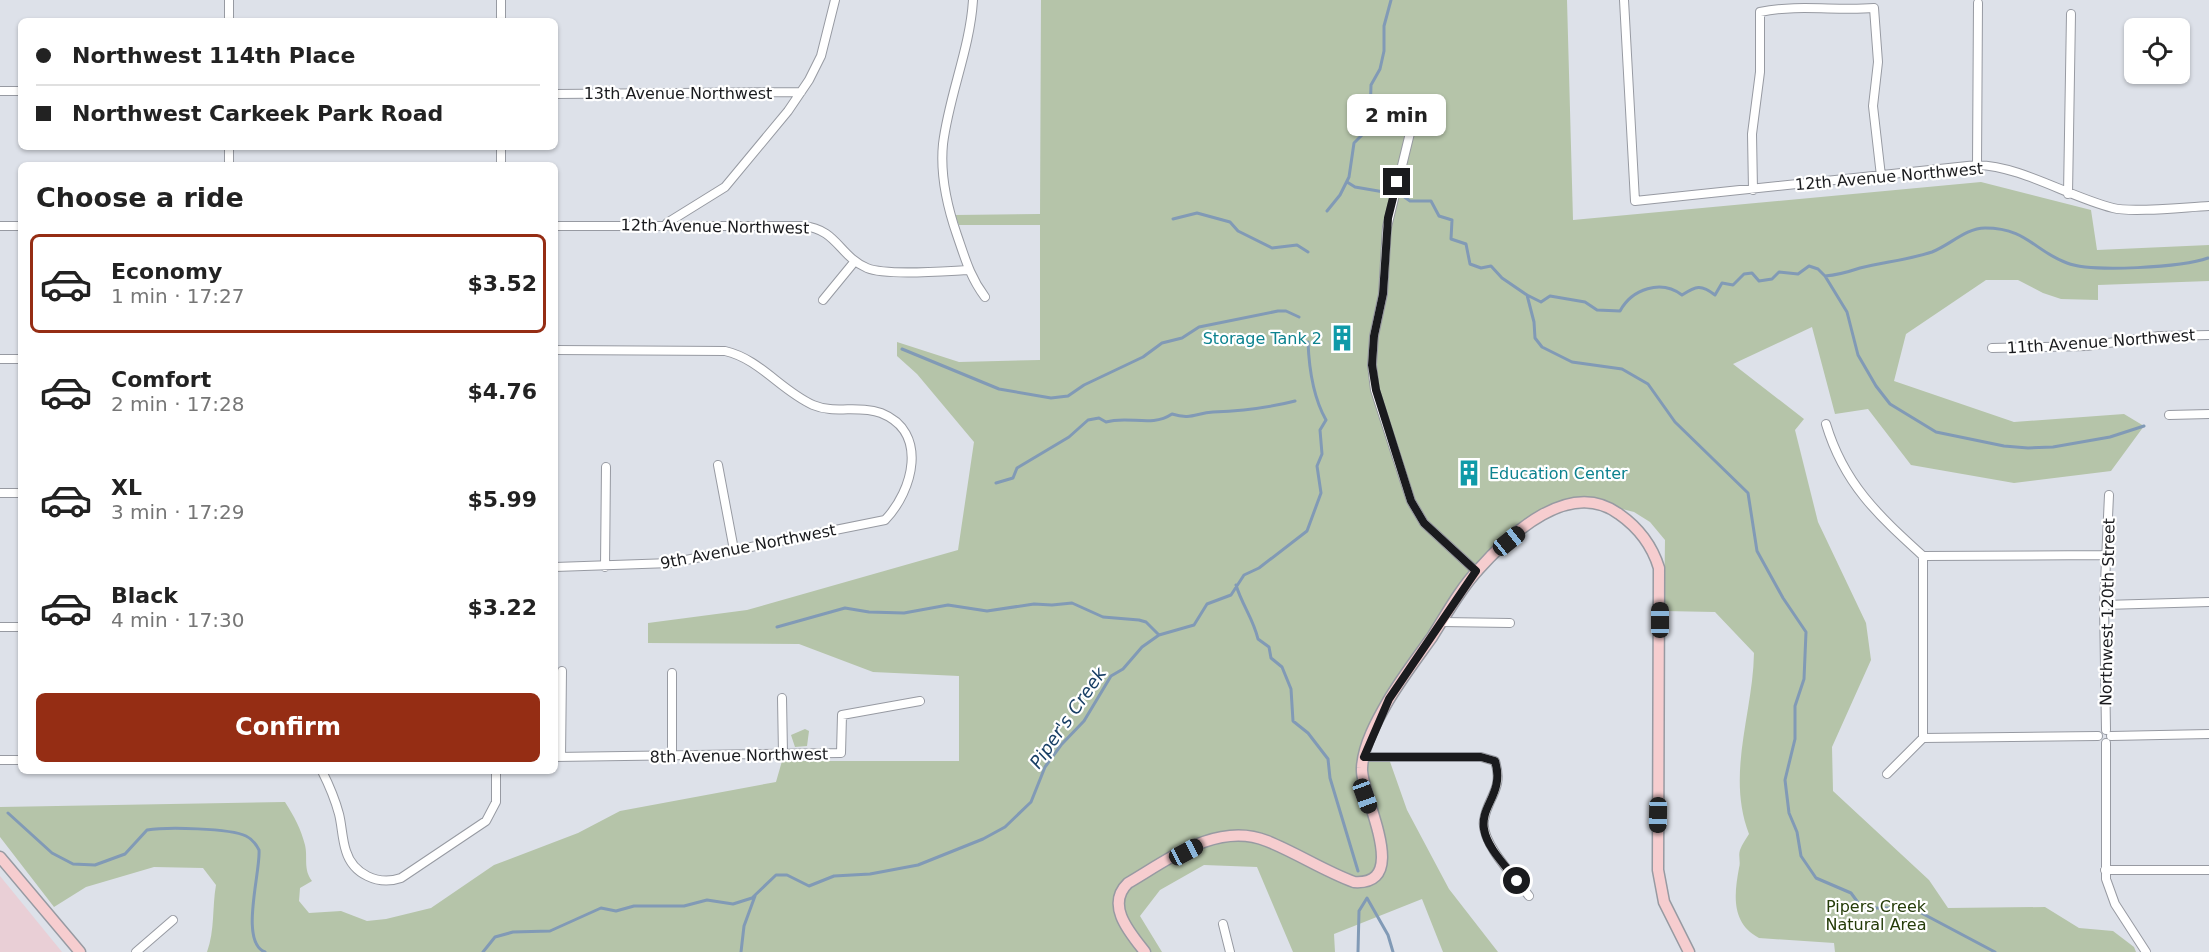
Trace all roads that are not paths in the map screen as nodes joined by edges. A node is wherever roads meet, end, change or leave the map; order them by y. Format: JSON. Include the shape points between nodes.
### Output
{"nodes":[{"id":1,"x":229,"y":0,"type":"edge"},
{"id":2,"x":501,"y":0,"type":"edge"},
{"id":3,"x":835,"y":0,"type":"edge"},
{"id":4,"x":973,"y":0,"type":"edge"},
{"id":5,"x":1624,"y":0,"type":"edge"},
{"id":6,"x":1978,"y":3,"type":"dead end"},
{"id":7,"x":2071,"y":14,"type":"dead end"},
{"id":8,"x":229,"y":18,"type":"edge"},
{"id":9,"x":501,"y":18,"type":"edge"},
{"id":10,"x":0,"y":91,"type":"edge"},
{"id":11,"x":18,"y":91,"type":"edge"},
{"id":12,"x":801,"y":92,"type":"junction"},
{"id":13,"x":558,"y":94,"type":"edge"},
{"id":14,"x":1410,"y":133,"type":"dead end"},
{"id":15,"x":1977,"y":165,"type":"junction"},
{"id":16,"x":1881,"y":176,"type":"junction"},
{"id":17,"x":1753,"y":190,"type":"junction"},
{"id":18,"x":2068,"y":194,"type":"junction"},
{"id":19,"x":2209,"y":206,"type":"edge"},
{"id":20,"x":666,"y":224,"type":"junction"},
{"id":21,"x":0,"y":226,"type":"edge"},
{"id":22,"x":18,"y":226,"type":"edge"},
{"id":23,"x":558,"y":226,"type":"edge"},
{"id":24,"x":855,"y":261,"type":"junction"},
{"id":25,"x":968,"y":270,"type":"junction"},
{"id":26,"x":985,"y":297,"type":"dead end"},
{"id":27,"x":824,"y":300,"type":"dead end"},
{"id":28,"x":2209,"y":335,"type":"edge"},
{"id":29,"x":1992,"y":348,"type":"dead end"},
{"id":30,"x":558,"y":350,"type":"edge"},
{"id":31,"x":0,"y":359,"type":"edge"},
{"id":32,"x":18,"y":359,"type":"edge"},
{"id":33,"x":2209,"y":414,"type":"edge"},
{"id":34,"x":2169,"y":415,"type":"dead end"},
{"id":35,"x":1826,"y":424,"type":"dead end"},
{"id":36,"x":718,"y":465,"type":"dead end"},
{"id":37,"x":606,"y":467,"type":"dead end"},
{"id":38,"x":0,"y":493,"type":"edge"},
{"id":39,"x":18,"y":493,"type":"edge"},
{"id":40,"x":2109,"y":495,"type":"dead end"},
{"id":41,"x":734,"y":550,"type":"junction"},
{"id":42,"x":2105,"y":555,"type":"junction"},
{"id":43,"x":1923,"y":556,"type":"junction"},
{"id":44,"x":558,"y":567,"type":"edge"},
{"id":45,"x":605,"y":567,"type":"junction"},
{"id":46,"x":1476,"y":571,"type":"junction"},
{"id":47,"x":2209,"y":602,"type":"edge"},
{"id":48,"x":2104,"y":605,"type":"junction"},
{"id":49,"x":1442,"y":622,"type":"junction"},
{"id":50,"x":1510,"y":623,"type":"dead end"},
{"id":51,"x":0,"y":627,"type":"edge"},
{"id":52,"x":18,"y":627,"type":"edge"},
{"id":53,"x":562,"y":671,"type":"dead end"},
{"id":54,"x":672,"y":673,"type":"dead end"},
{"id":55,"x":782,"y":698,"type":"dead end"},
{"id":56,"x":920,"y":701,"type":"dead end"},
{"id":57,"x":2209,"y":734,"type":"edge"},
{"id":58,"x":2108,"y":736,"type":"junction"},
{"id":59,"x":1923,"y":738,"type":"junction"},
{"id":60,"x":783,"y":754,"type":"junction"},
{"id":61,"x":672,"y":755,"type":"junction"},
{"id":62,"x":558,"y":757,"type":"edge"},
{"id":63,"x":1364,"y":757,"type":"junction"},
{"id":64,"x":0,"y":760,"type":"edge"},
{"id":65,"x":18,"y":760,"type":"edge"},
{"id":66,"x":323,"y":774,"type":"edge"},
{"id":67,"x":496,"y":774,"type":"edge"},
{"id":68,"x":1887,"y":774,"type":"dead end"},
{"id":69,"x":0,"y":857,"type":"edge"},
{"id":70,"x":2105,"y":870,"type":"junction"},
{"id":71,"x":2209,"y":870,"type":"edge"},
{"id":72,"x":1528,"y":896,"type":"dead end"},
{"id":73,"x":173,"y":920,"type":"dead end"},
{"id":74,"x":1223,"y":924,"type":"dead end"},
{"id":75,"x":80,"y":952,"type":"edge"},
{"id":76,"x":136,"y":952,"type":"edge"},
{"id":77,"x":1145,"y":952,"type":"edge"},
{"id":78,"x":1230,"y":952,"type":"edge"},
{"id":79,"x":1689,"y":952,"type":"edge"},
{"id":80,"x":2146,"y":952,"type":"edge"}],
"edges":[{"from":1,"to":8,"type":"street"},
{"from":2,"to":9,"type":"street"},
{"from":3,"to":12,"type":"street","via":[[821,56]]},
{"from":4,"to":25,"type":"street","via":[[942,162],[950,212]]},
{"from":5,"to":17,"type":"street","name":"12th Avenue Northwest","via":[[1635,201]]},
{"from":6,"to":15,"type":"street"},
{"from":7,"to":18,"type":"street"},
{"from":10,"to":11,"type":"street"},
{"from":12,"to":13,"type":"street","name":"13th Avenue Northwest"},
{"from":12,"to":20,"type":"street","via":[[725,187]]},
{"from":14,"to":46,"type":"street","via":[[1387,227],[1383,294],[1372,365],[1376,390],[1411,501],[1424,523]]},
{"from":15,"to":16,"type":"street","name":"12th Avenue Northwest"},
{"from":15,"to":18,"type":"street","name":"12th Avenue Northwest","via":[[2010,171]]},
{"from":16,"to":17,"type":"street","name":"12th Avenue Northwest"},
{"from":16,"to":17,"type":"street","via":[[1873,106],[1878,62],[1874,8],[1785,7],[1760,12],[1760,72],[1752,134]]},
{"from":18,"to":19,"type":"street","name":"12th Avenue Northwest","via":[[2116,209]]},
{"from":20,"to":23,"type":"street","name":"12th Avenue Northwest"},
{"from":20,"to":24,"type":"street","name":"12th Avenue Northwest","via":[[811,227],[825,231]]},
{"from":21,"to":22,"type":"street"},
{"from":24,"to":25,"type":"street","name":"12th Avenue Northwest","via":[[880,271]]},
{"from":24,"to":27,"type":"street"},
{"from":25,"to":26,"type":"street"},
{"from":28,"to":29,"type":"street","name":"11th Avenue Northwest","via":[[2160,336],[2086,346]]},
{"from":30,"to":41,"type":"street","name":"9th Avenue Northwest","via":[[725,351],[744,355],[771,378],[816,406],[868,410],[896,422],[906,435],[913,452],[911,472],[905,493],[885,520]]},
{"from":31,"to":32,"type":"street"},
{"from":33,"to":34,"type":"street"},
{"from":35,"to":43,"type":"street","via":[[1847,475],[1870,507]]},
{"from":36,"to":41,"type":"street"},
{"from":37,"to":45,"type":"street"},
{"from":38,"to":39,"type":"street"},
{"from":40,"to":42,"type":"street","name":"Northwest 120th Street"},
{"from":41,"to":45,"type":"street","name":"9th Avenue Northwest","via":[[671,563]]},
{"from":42,"to":43,"type":"street"},
{"from":42,"to":48,"type":"street","name":"Northwest 120th Street"},
{"from":43,"to":59,"type":"street"},
{"from":44,"to":45,"type":"street","name":"9th Avenue Northwest"},
{"from":46,"to":49,"type":"street"},
{"from":46,"to":79,"type":"street","via":[[1547,512],[1578,501],[1608,506],[1636,528],[1652,550],[1660,585],[1658,878],[1664,902]]},
{"from":47,"to":48,"type":"street"},
{"from":48,"to":58,"type":"street","name":"Northwest 120th Street"},
{"from":49,"to":50,"type":"street"},
{"from":49,"to":63,"type":"street","via":[[1389,699]]},
{"from":51,"to":52,"type":"street"},
{"from":53,"to":62,"type":"street"},
{"from":54,"to":61,"type":"street"},
{"from":55,"to":60,"type":"street"},
{"from":56,"to":60,"type":"street","name":"8th Avenue Northwest","via":[[842,715],[841,753]]},
{"from":57,"to":58,"type":"street"},
{"from":58,"to":59,"type":"street","via":[[2101,742],[2098,736]]},
{"from":58,"to":70,"type":"street","name":"Northwest 120th Street"},
{"from":59,"to":68,"type":"street"},
{"from":60,"to":61,"type":"street","name":"8th Avenue Northwest"},
{"from":61,"to":62,"type":"street","name":"8th Avenue Northwest"},
{"from":63,"to":72,"type":"street","via":[[1481,757],[1495,761],[1498,783],[1483,820],[1484,831]]},
{"from":63,"to":77,"type":"street","via":[[1364,789],[1383,850],[1376,875],[1354,882],[1266,840],[1244,834],[1221,835],[1149,871],[1121,892],[1120,916]]},
{"from":64,"to":65,"type":"street"},
{"from":66,"to":67,"type":"street","via":[[337,807],[351,862],[365,875],[385,881],[401,878],[486,821],[496,802]]},
{"from":69,"to":75,"type":"street"},
{"from":70,"to":71,"type":"street"},
{"from":70,"to":80,"type":"street","name":"Northwest 120th Street","via":[[2111,897]]},
{"from":73,"to":76,"type":"street"},
{"from":74,"to":78,"type":"street"}]}
